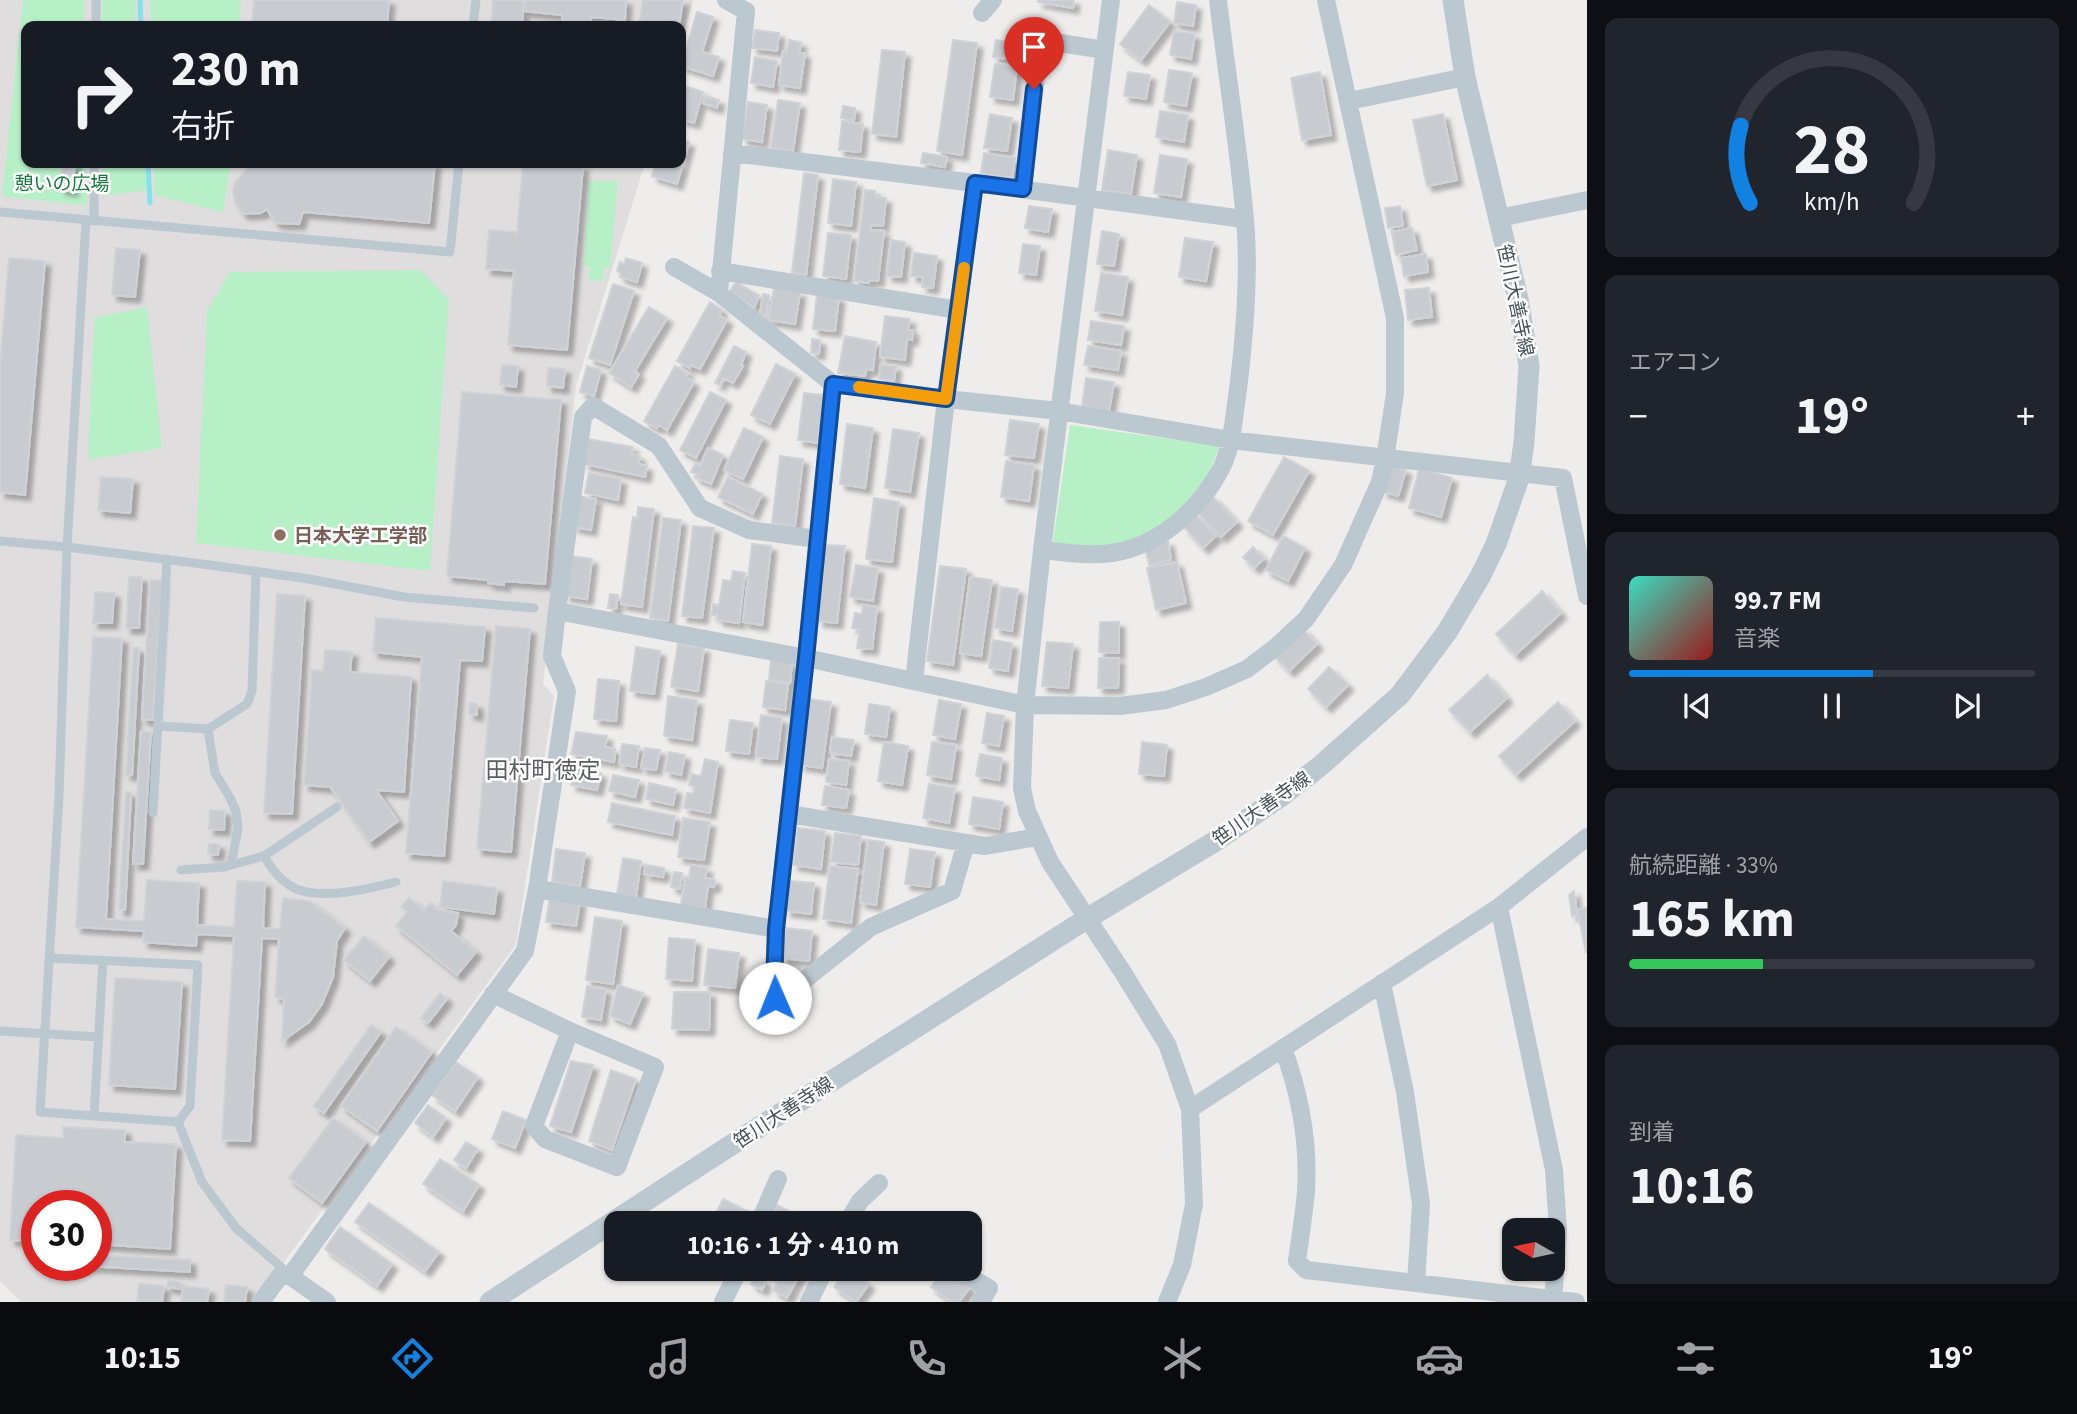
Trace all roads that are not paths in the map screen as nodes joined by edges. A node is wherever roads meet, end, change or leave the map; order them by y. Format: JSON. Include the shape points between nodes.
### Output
{"nodes":[{"id":1,"x":96,"y":0,"type":"edge"},
{"id":2,"x":476,"y":0,"type":"edge"},
{"id":3,"x":726,"y":0,"type":"edge"},
{"id":4,"x":1111,"y":0,"type":"edge"},
{"id":5,"x":1218,"y":0,"type":"edge"},
{"id":6,"x":1326,"y":0,"type":"edge"},
{"id":7,"x":1452,"y":0,"type":"edge"},
{"id":8,"x":96,"y":21,"type":"edge"},
{"id":9,"x":474,"y":21,"type":"edge"},
{"id":10,"x":1105,"y":50,"type":"junction"},
{"id":11,"x":1465,"y":77,"type":"junction"},
{"id":12,"x":1349,"y":101,"type":"junction"},
{"id":13,"x":732,"y":153,"type":"junction"},
{"id":14,"x":94,"y":168,"type":"edge"},
{"id":15,"x":458,"y":168,"type":"edge"},
{"id":16,"x":975,"y":183,"type":"junction"},
{"id":17,"x":1023,"y":189,"type":"junction"},
{"id":18,"x":1085,"y":197,"type":"junction"},
{"id":19,"x":1587,"y":200,"type":"edge"},
{"id":20,"x":0,"y":212,"type":"edge"},
{"id":21,"x":1499,"y":218,"type":"junction"},
{"id":22,"x":1244,"y":219,"type":"junction"},
{"id":23,"x":90,"y":220,"type":"junction"},
{"id":24,"x":674,"y":267,"type":"dead end"},
{"id":25,"x":720,"y":271,"type":"junction"},
{"id":26,"x":719,"y":293,"type":"junction"},
{"id":27,"x":958,"y":310,"type":"junction"},
{"id":28,"x":833,"y":384,"type":"junction"},
{"id":29,"x":946,"y":399,"type":"junction"},
{"id":30,"x":1059,"y":411,"type":"junction"},
{"id":31,"x":1231,"y":440,"type":"junction"},
{"id":32,"x":1385,"y":459,"type":"junction"},
{"id":33,"x":1520,"y":474,"type":"junction"},
{"id":34,"x":817,"y":539,"type":"junction"},
{"id":35,"x":0,"y":541,"type":"edge"},
{"id":36,"x":67,"y":547,"type":"junction"},
{"id":37,"x":1042,"y":550,"type":"junction"},
{"id":38,"x":167,"y":559,"type":"junction"},
{"id":39,"x":256,"y":571,"type":"junction"},
{"id":40,"x":1587,"y":596,"type":"edge"},
{"id":41,"x":534,"y":608,"type":"dead end"},
{"id":42,"x":557,"y":611,"type":"junction"},
{"id":43,"x":806,"y":658,"type":"junction"},
{"id":44,"x":914,"y":681,"type":"junction"},
{"id":45,"x":1025,"y":705,"type":"junction"},
{"id":46,"x":159,"y":726,"type":"junction"},
{"id":47,"x":208,"y":729,"type":"junction"},
{"id":48,"x":337,"y":807,"type":"dead end"},
{"id":49,"x":153,"y":813,"type":"dead end"},
{"id":50,"x":789,"y":814,"type":"junction"},
{"id":51,"x":1038,"y":836,"type":"junction"},
{"id":52,"x":1587,"y":836,"type":"edge"},
{"id":53,"x":966,"y":843,"type":"junction"},
{"id":54,"x":264,"y":856,"type":"junction"},
{"id":55,"x":231,"y":865,"type":"junction"},
{"id":56,"x":181,"y":870,"type":"dead end"},
{"id":57,"x":396,"y":882,"type":"dead end"},
{"id":58,"x":537,"y":889,"type":"junction"},
{"id":59,"x":1500,"y":907,"type":"junction"},
{"id":60,"x":1088,"y":918,"type":"junction"},
{"id":61,"x":776,"y":929,"type":"junction"},
{"id":62,"x":50,"y":958,"type":"junction"},
{"id":63,"x":103,"y":960,"type":"junction"},
{"id":64,"x":1382,"y":983,"type":"junction"},
{"id":65,"x":793,"y":989,"type":"dead end"},
{"id":66,"x":493,"y":994,"type":"junction"},
{"id":67,"x":775,"y":998,"type":"dead end"},
{"id":68,"x":0,"y":1031,"type":"edge"},
{"id":69,"x":570,"y":1031,"type":"junction"},
{"id":70,"x":45,"y":1034,"type":"junction"},
{"id":71,"x":99,"y":1037,"type":"junction"},
{"id":72,"x":1283,"y":1048,"type":"junction"},
{"id":73,"x":1190,"y":1109,"type":"junction"},
{"id":74,"x":94,"y":1116,"type":"junction"},
{"id":75,"x":178,"y":1122,"type":"junction"},
{"id":76,"x":778,"y":1179,"type":"dead end"},
{"id":77,"x":878,"y":1183,"type":"dead end"},
{"id":78,"x":764,"y":1211,"type":"edge"},
{"id":79,"x":855,"y":1211,"type":"edge"},
{"id":80,"x":290,"y":1276,"type":"junction"},
{"id":81,"x":733,"y":1281,"type":"edge"},
{"id":82,"x":819,"y":1281,"type":"edge"},
{"id":83,"x":976,"y":1281,"type":"edge"},
{"id":84,"x":1416,"y":1283,"type":"junction"},
{"id":85,"x":1553,"y":1301,"type":"edge"},
{"id":86,"x":261,"y":1302,"type":"edge"},
{"id":87,"x":327,"y":1302,"type":"edge"},
{"id":88,"x":490,"y":1302,"type":"edge"},
{"id":89,"x":723,"y":1302,"type":"edge"},
{"id":90,"x":809,"y":1302,"type":"edge"},
{"id":91,"x":981,"y":1302,"type":"edge"},
{"id":92,"x":1167,"y":1302,"type":"edge"},
{"id":93,"x":1576,"y":1302,"type":"edge"}],
"edges":[{"from":1,"to":8,"type":"lane"},
{"from":2,"to":9,"type":"lane"},
{"from":3,"to":13,"type":"street","via":[[746,11]]},
{"from":4,"to":10,"type":"street"},
{"from":5,"to":22,"type":"street"},
{"from":6,"to":12,"type":"street"},
{"from":7,"to":11,"type":"street","name":"笹川大善寺線"},
{"from":10,"to":17,"type":"street","via":[[1040,40]]},
{"from":10,"to":18,"type":"street"},
{"from":11,"to":12,"type":"street"},
{"from":11,"to":21,"type":"street","name":"笹川大善寺線"},
{"from":12,"to":32,"type":"street","via":[[1395,318],[1395,393]]},
{"from":13,"to":16,"type":"street"},
{"from":13,"to":25,"type":"street"},
{"from":14,"to":23,"type":"lane"},
{"from":15,"to":23,"type":"lane","via":[[450,252]]},
{"from":16,"to":17,"type":"street"},
{"from":16,"to":27,"type":"street"},
{"from":17,"to":18,"type":"street"},
{"from":18,"to":22,"type":"street"},
{"from":18,"to":30,"type":"street"},
{"from":19,"to":21,"type":"street"},
{"from":20,"to":23,"type":"lane"},
{"from":21,"to":33,"type":"street","name":"笹川大善寺線","via":[[1529,366]]},
{"from":22,"to":31,"type":"street","via":[[1246,284]]},
{"from":23,"to":36,"type":"lane"},
{"from":24,"to":26,"type":"street"},
{"from":25,"to":26,"type":"street"},
{"from":25,"to":27,"type":"street"},
{"from":26,"to":28,"type":"street"},
{"from":27,"to":29,"type":"street"},
{"from":28,"to":29,"type":"street"},
{"from":28,"to":34,"type":"street"},
{"from":29,"to":30,"type":"street"},
{"from":29,"to":44,"type":"street"},
{"from":30,"to":31,"type":"street"},
{"from":30,"to":37,"type":"street"},
{"from":31,"to":32,"type":"street"},
{"from":31,"to":37,"type":"street","via":[[1219,473],[1186,514],[1147,542],[1096,556]]},
{"from":32,"to":33,"type":"street"},
{"from":32,"to":45,"type":"street","via":[[1380,482],[1343,565],[1306,619],[1247,669],[1166,700],[1120,706]]},
{"from":33,"to":40,"type":"street","via":[[1563,478]]},
{"from":33,"to":60,"type":"street","name":"笹川大善寺線","via":[[1481,575],[1447,632],[1400,695],[1283,795]]},
{"from":34,"to":42,"type":"street","via":[[749,530],[700,508],[659,446],[593,407],[583,417]]},
{"from":34,"to":43,"type":"street"},
{"from":35,"to":36,"type":"lane"},
{"from":36,"to":38,"type":"lane"},
{"from":36,"to":62,"type":"lane"},
{"from":37,"to":45,"type":"street"},
{"from":38,"to":39,"type":"lane"},
{"from":38,"to":46,"type":"lane"},
{"from":39,"to":41,"type":"lane","via":[[404,597]]},
{"from":39,"to":47,"type":"lane","via":[[252,691],[247,704]]},
{"from":42,"to":43,"type":"street"},
{"from":42,"to":58,"type":"street","via":[[552,656],[567,691]]},
{"from":43,"to":44,"type":"street"},
{"from":43,"to":50,"type":"street"},
{"from":44,"to":45,"type":"street"},
{"from":45,"to":51,"type":"street","via":[[1022,788]]},
{"from":46,"to":47,"type":"lane"},
{"from":46,"to":49,"type":"lane"},
{"from":47,"to":55,"type":"lane","via":[[215,773],[236,811]]},
{"from":48,"to":54,"type":"lane"},
{"from":50,"to":53,"type":"street"},
{"from":50,"to":61,"type":"street"},
{"from":51,"to":53,"type":"street","via":[[985,846]]},
{"from":51,"to":60,"type":"street"},
{"from":52,"to":59,"type":"street"},
{"from":53,"to":65,"type":"street","via":[[952,891],[871,927]]},
{"from":54,"to":55,"type":"lane"},
{"from":54,"to":57,"type":"lane","via":[[272,870],[299,890],[331,894]]},
{"from":55,"to":56,"type":"lane"},
{"from":58,"to":61,"type":"street"},
{"from":58,"to":66,"type":"street","via":[[524,951]]},
{"from":59,"to":64,"type":"street"},
{"from":59,"to":85,"type":"street","via":[[1554,1170],[1558,1230]]},
{"from":60,"to":73,"type":"street","via":[[1167,1044]]},
{"from":60,"to":88,"type":"street","name":"笹川大善寺線"},
{"from":61,"to":67,"type":"street"},
{"from":62,"to":63,"type":"lane"},
{"from":62,"to":70,"type":"lane"},
{"from":63,"to":71,"type":"lane"},
{"from":63,"to":75,"type":"lane","via":[[198,965],[190,1106]]},
{"from":64,"to":72,"type":"street"},
{"from":64,"to":84,"type":"street","via":[[1405,1092],[1421,1204]]},
{"from":66,"to":69,"type":"street"},
{"from":66,"to":80,"type":"street"},
{"from":68,"to":70,"type":"lane"},
{"from":69,"to":69,"type":"street","via":[[655,1067],[617,1167],[545,1139],[534,1126]]},
{"from":70,"to":71,"type":"lane"},
{"from":70,"to":74,"type":"lane","via":[[40,1112]]},
{"from":71,"to":74,"type":"lane"},
{"from":72,"to":73,"type":"street"},
{"from":72,"to":84,"type":"street","via":[[1295,1081],[1306,1143],[1306,1191],[1297,1261],[1306,1270]]},
{"from":73,"to":92,"type":"street","via":[[1194,1204],[1182,1265]]},
{"from":74,"to":75,"type":"lane"},
{"from":75,"to":80,"type":"lane","via":[[202,1182],[236,1228]]},
{"from":76,"to":78,"type":"street"},
{"from":77,"to":79,"type":"street"},
{"from":80,"to":86,"type":"street","via":[[280,1276]]},
{"from":80,"to":87,"type":"street"},
{"from":81,"to":89,"type":"street"},
{"from":82,"to":90,"type":"street"},
{"from":83,"to":91,"type":"street","via":[[989,1288]]},
{"from":84,"to":85,"type":"street"},
{"from":85,"to":93,"type":"street"}]}
